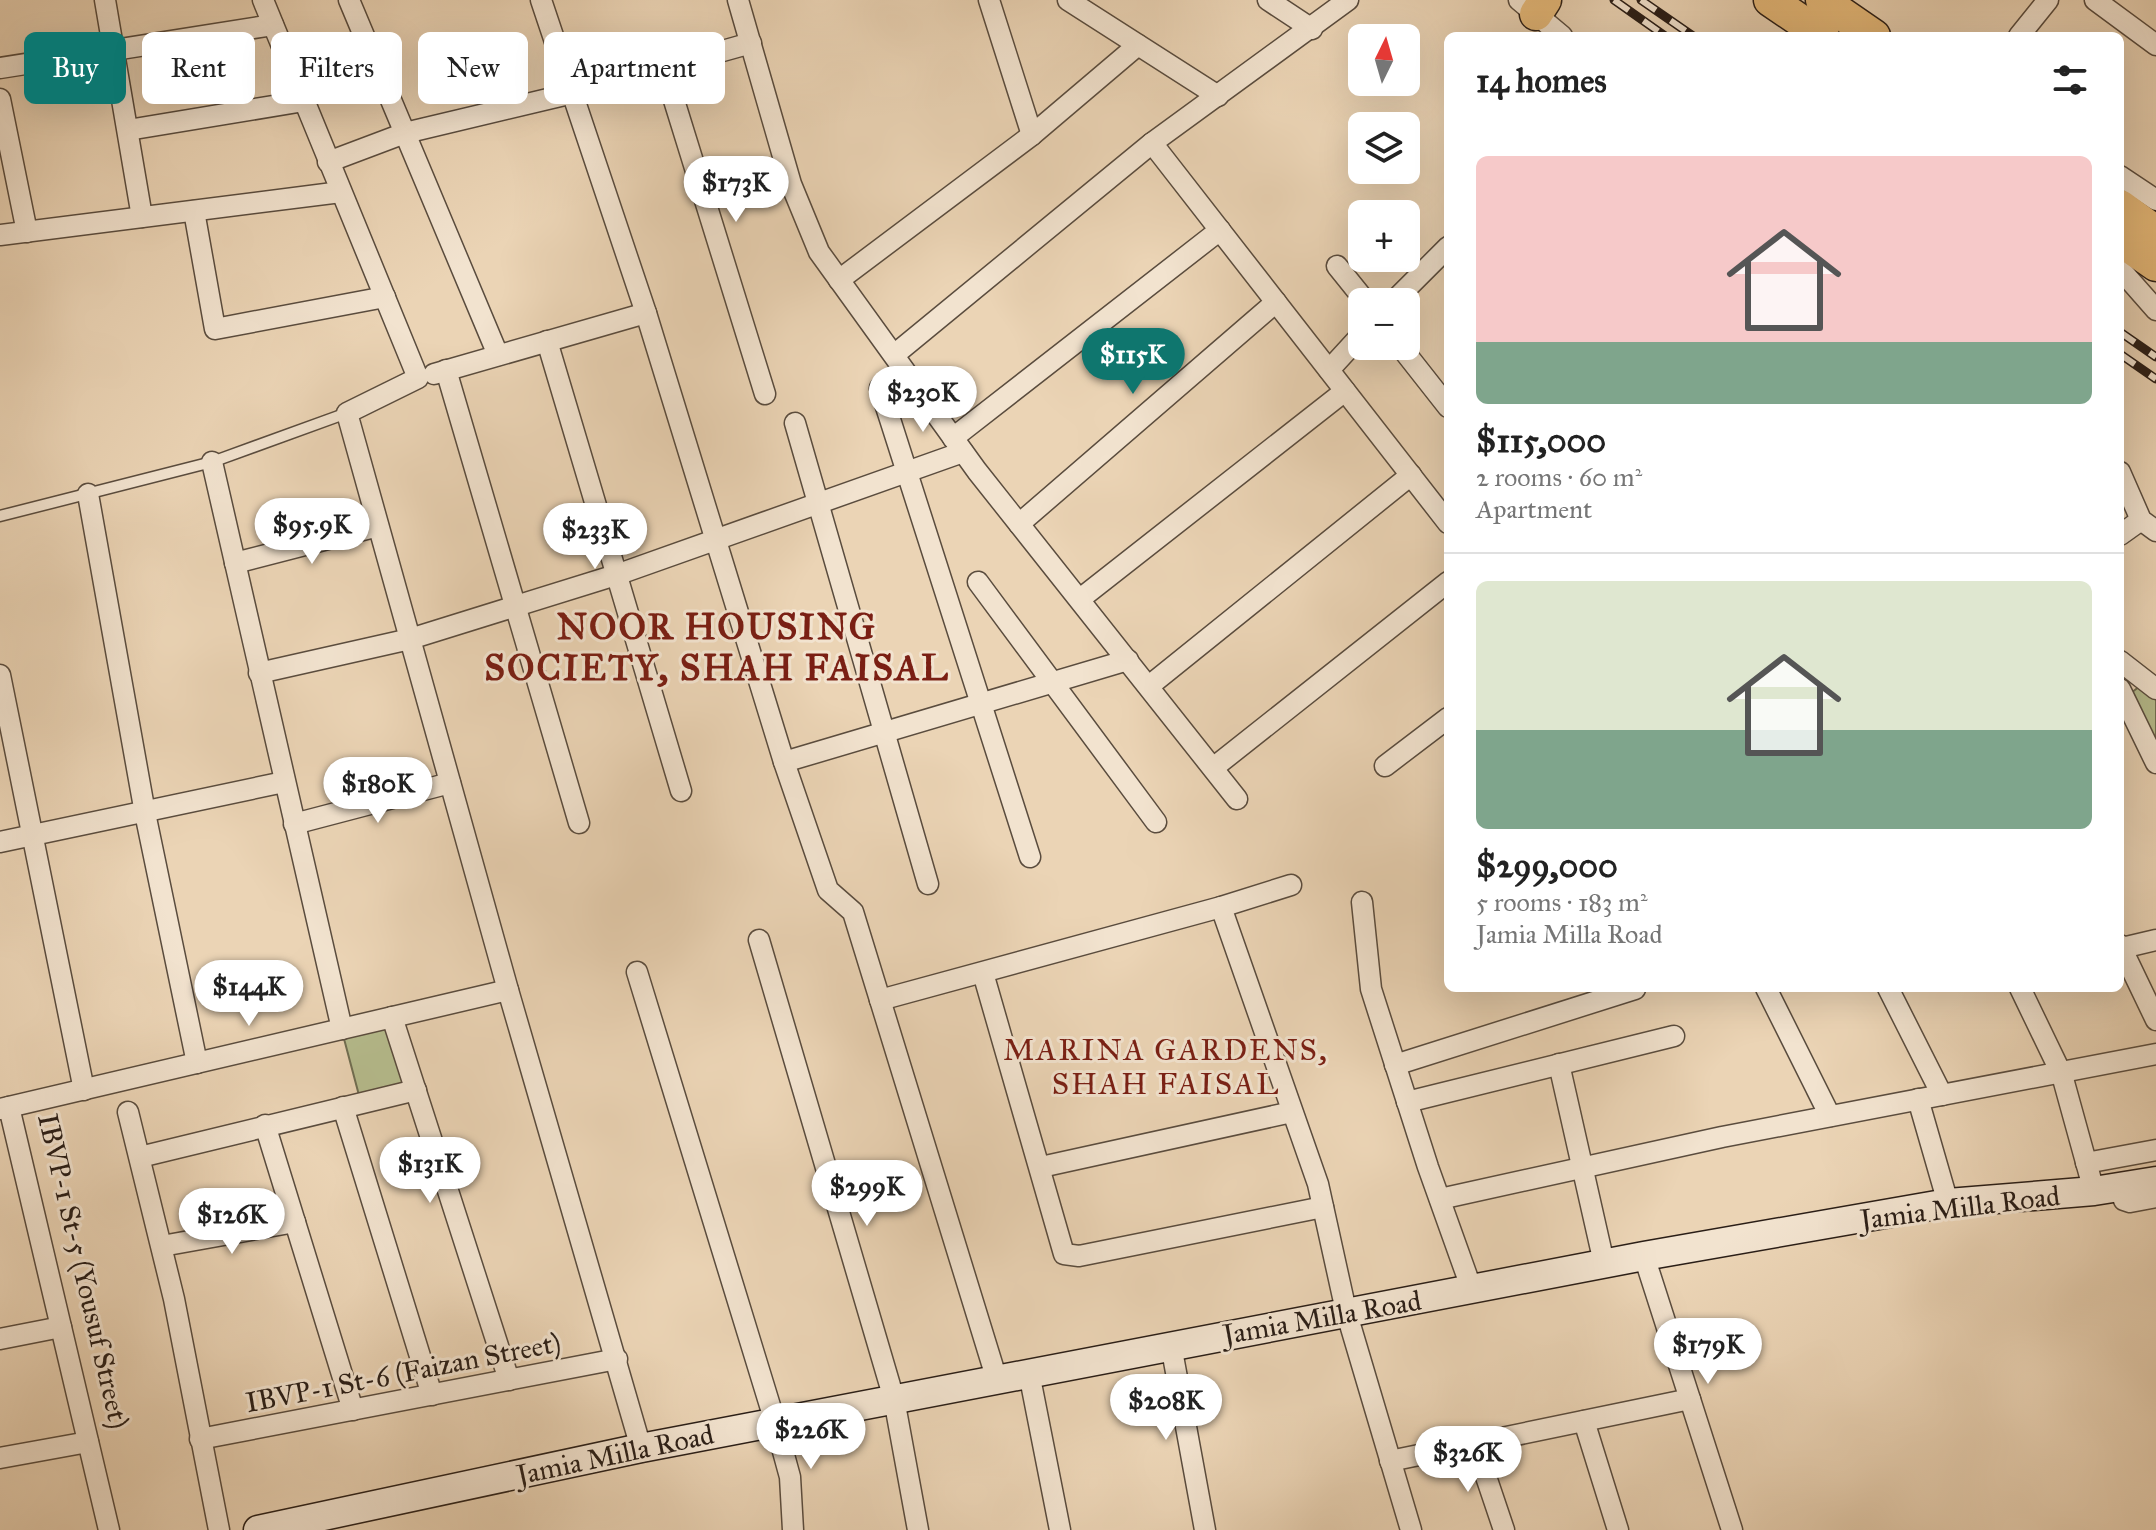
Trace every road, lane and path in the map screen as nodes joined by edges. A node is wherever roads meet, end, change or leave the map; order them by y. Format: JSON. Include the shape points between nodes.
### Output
{"nodes":[{"id":1,"x":105,"y":0,"type":"edge"},
{"id":2,"x":263,"y":0,"type":"edge"},
{"id":3,"x":349,"y":0,"type":"edge"},
{"id":4,"x":541,"y":0,"type":"edge"},
{"id":5,"x":738,"y":0,"type":"edge"},
{"id":6,"x":989,"y":0,"type":"edge"},
{"id":7,"x":1068,"y":0,"type":"edge"},
{"id":8,"x":1268,"y":0,"type":"edge"},
{"id":9,"x":1348,"y":0,"type":"edge"},
{"id":10,"x":1770,"y":0,"type":"edge"},
{"id":11,"x":1822,"y":0,"type":"edge"},
{"id":12,"x":2048,"y":0,"type":"edge"},
{"id":13,"x":2095,"y":0,"type":"edge"},
{"id":14,"x":1529,"y":3,"type":"edge"},
{"id":15,"x":273,"y":25,"type":"junction"},
{"id":16,"x":1312,"y":29,"type":"junction"},
{"id":17,"x":111,"y":32,"type":"edge"},
{"id":18,"x":276,"y":32,"type":"edge"},
{"id":19,"x":552,"y":32,"type":"edge"},
{"id":20,"x":1558,"y":32,"type":"edge"},
{"id":21,"x":1817,"y":32,"type":"edge"},
{"id":22,"x":1868,"y":32,"type":"edge"},
{"id":23,"x":2022,"y":32,"type":"edge"},
{"id":24,"x":751,"y":43,"type":"junction"},
{"id":25,"x":1138,"y":45,"type":"junction"},
{"id":26,"x":2156,"y":45,"type":"edge"},
{"id":27,"x":126,"y":48,"type":"edge"},
{"id":28,"x":725,"y":50,"type":"edge"},
{"id":29,"x":24,"y":64,"type":"edge"},
{"id":30,"x":0,"y":68,"type":"edge"},
{"id":31,"x":1218,"y":96,"type":"junction"},
{"id":32,"x":0,"y":99,"type":"edge"},
{"id":33,"x":544,"y":100,"type":"edge"},
{"id":34,"x":123,"y":104,"type":"edge"},
{"id":35,"x":286,"y":104,"type":"edge"},
{"id":36,"x":305,"y":104,"type":"edge"},
{"id":37,"x":577,"y":104,"type":"edge"},
{"id":38,"x":675,"y":104,"type":"edge"},
{"id":39,"x":128,"y":130,"type":"junction"},
{"id":40,"x":405,"y":133,"type":"junction"},
{"id":41,"x":1032,"y":135,"type":"junction"},
{"id":42,"x":1152,"y":143,"type":"junction"},
{"id":43,"x":328,"y":162,"type":"junction"},
{"id":44,"x":2124,"y":179,"type":"edge"},
{"id":45,"x":341,"y":192,"type":"junction"},
{"id":46,"x":2156,"y":200,"type":"edge"},
{"id":47,"x":2124,"y":209,"type":"edge"},
{"id":48,"x":194,"y":211,"type":"junction"},
{"id":49,"x":142,"y":217,"type":"junction"},
{"id":50,"x":1220,"y":230,"type":"junction"},
{"id":51,"x":27,"y":232,"type":"junction"},
{"id":52,"x":2156,"y":232,"type":"edge"},
{"id":53,"x":0,"y":235,"type":"edge"},
{"id":54,"x":2124,"y":243,"type":"edge"},
{"id":55,"x":1444,"y":251,"type":"edge"},
{"id":56,"x":2124,"y":259,"type":"edge"},
{"id":57,"x":2156,"y":265,"type":"edge"},
{"id":58,"x":1337,"y":266,"type":"dead end"},
{"id":59,"x":2124,"y":274,"type":"edge"},
{"id":60,"x":839,"y":280,"type":"junction"},
{"id":61,"x":2156,"y":283,"type":"edge"},
{"id":62,"x":1355,"y":288,"type":"edge"},
{"id":63,"x":1407,"y":288,"type":"edge"},
{"id":64,"x":385,"y":297,"type":"junction"},
{"id":65,"x":1276,"y":302,"type":"junction"},
{"id":66,"x":2156,"y":310,"type":"edge"},
{"id":67,"x":646,"y":313,"type":"junction"},
{"id":68,"x":547,"y":341,"type":"junction"},
{"id":69,"x":1348,"y":349,"type":"edge"},
{"id":70,"x":498,"y":355,"type":"junction"},
{"id":71,"x":894,"y":355,"type":"junction"},
{"id":72,"x":1411,"y":360,"type":"edge"},
{"id":73,"x":446,"y":370,"type":"junction"},
{"id":74,"x":1329,"y":370,"type":"junction"},
{"id":75,"x":418,"y":378,"type":"junction"},
{"id":76,"x":880,"y":388,"type":"dead end"},
{"id":77,"x":1345,"y":391,"type":"junction"},
{"id":78,"x":765,"y":394,"type":"dead end"},
{"id":79,"x":1444,"y":402,"type":"edge"},
{"id":80,"x":347,"y":413,"type":"junction"},
{"id":81,"x":795,"y":423,"type":"dead end"},
{"id":82,"x":958,"y":445,"type":"junction"},
{"id":83,"x":212,"y":462,"type":"junction"},
{"id":84,"x":906,"y":473,"type":"junction"},
{"id":85,"x":1411,"y":475,"type":"junction"},
{"id":86,"x":2124,"y":479,"type":"edge"},
{"id":87,"x":88,"y":494,"type":"junction"},
{"id":88,"x":819,"y":502,"type":"junction"},
{"id":89,"x":0,"y":516,"type":"edge"},
{"id":90,"x":1444,"y":518,"type":"edge"},
{"id":91,"x":1019,"y":524,"type":"junction"},
{"id":92,"x":378,"y":526,"type":"junction"},
{"id":93,"x":2149,"y":526,"type":"edge"},
{"id":94,"x":2124,"y":534,"type":"edge"},
{"id":95,"x":715,"y":539,"type":"junction"},
{"id":96,"x":235,"y":563,"type":"junction"},
{"id":97,"x":619,"y":574,"type":"junction"},
{"id":98,"x":978,"y":582,"type":"dead end"},
{"id":99,"x":1444,"y":585,"type":"edge"},
{"id":100,"x":1080,"y":599,"type":"junction"},
{"id":101,"x":518,"y":605,"type":"junction"},
{"id":102,"x":410,"y":639,"type":"junction"},
{"id":103,"x":1128,"y":660,"type":"junction"},
{"id":104,"x":2124,"y":664,"type":"edge"},
{"id":105,"x":259,"y":673,"type":"junction"},
{"id":106,"x":0,"y":675,"type":"edge"},
{"id":107,"x":1051,"y":683,"type":"junction"},
{"id":108,"x":1149,"y":686,"type":"junction"},
{"id":109,"x":2156,"y":689,"type":"edge"},
{"id":110,"x":2124,"y":697,"type":"edge"},
{"id":111,"x":983,"y":704,"type":"junction"},
{"id":112,"x":1444,"y":721,"type":"edge"},
{"id":113,"x":886,"y":733,"type":"junction"},
{"id":114,"x":784,"y":762,"type":"junction"},
{"id":115,"x":2156,"y":763,"type":"edge"},
{"id":116,"x":1385,"y":766,"type":"dead end"},
{"id":117,"x":1213,"y":768,"type":"junction"},
{"id":118,"x":284,"y":782,"type":"junction"},
{"id":119,"x":450,"y":783,"type":"junction"},
{"id":120,"x":681,"y":791,"type":"dead end"},
{"id":121,"x":1237,"y":799,"type":"dead end"},
{"id":122,"x":145,"y":813,"type":"junction"},
{"id":123,"x":1156,"y":822,"type":"dead end"},
{"id":124,"x":579,"y":823,"type":"dead end"},
{"id":125,"x":294,"y":824,"type":"junction"},
{"id":126,"x":31,"y":835,"type":"junction"},
{"id":127,"x":0,"y":842,"type":"edge"},
{"id":128,"x":1030,"y":857,"type":"dead end"},
{"id":129,"x":928,"y":884,"type":"dead end"},
{"id":130,"x":1291,"y":885,"type":"dead end"},
{"id":131,"x":1362,"y":902,"type":"dead end"},
{"id":132,"x":1221,"y":907,"type":"junction"},
{"id":133,"x":759,"y":940,"type":"dead end"},
{"id":134,"x":2156,"y":940,"type":"edge"},
{"id":135,"x":2124,"y":945,"type":"edge"},
{"id":136,"x":2124,"y":952,"type":"edge"},
{"id":137,"x":637,"y":972,"type":"dead end"},
{"id":138,"x":983,"y":973,"type":"junction"},
{"id":139,"x":508,"y":990,"type":"junction"},
{"id":140,"x":1626,"y":992,"type":"edge"},
{"id":141,"x":1768,"y":992,"type":"edge"},
{"id":142,"x":1890,"y":992,"type":"edge"},
{"id":143,"x":2022,"y":992,"type":"edge"},
{"id":144,"x":880,"y":1000,"type":"junction"},
{"id":145,"x":392,"y":1017,"type":"junction"},
{"id":146,"x":2156,"y":1020,"type":"edge"},
{"id":147,"x":342,"y":1029,"type":"junction"},
{"id":148,"x":1674,"y":1036,"type":"dead end"},
{"id":149,"x":2156,"y":1054,"type":"edge"},
{"id":150,"x":197,"y":1063,"type":"junction"},
{"id":151,"x":1559,"y":1064,"type":"junction"},
{"id":152,"x":1395,"y":1065,"type":"junction"},
{"id":153,"x":2062,"y":1075,"type":"junction"},
{"id":154,"x":84,"y":1090,"type":"junction"},
{"id":155,"x":416,"y":1090,"type":"junction"},
{"id":156,"x":1942,"y":1095,"type":"junction"},
{"id":157,"x":1918,"y":1099,"type":"junction"},
{"id":158,"x":1407,"y":1102,"type":"junction"},
{"id":159,"x":9,"y":1107,"type":"edge"},
{"id":160,"x":343,"y":1107,"type":"junction"},
{"id":161,"x":128,"y":1112,"type":"dead end"},
{"id":162,"x":1292,"y":1112,"type":"junction"},
{"id":163,"x":1830,"y":1116,"type":"junction"},
{"id":164,"x":265,"y":1125,"type":"junction"},
{"id":165,"x":2156,"y":1150,"type":"edge"},
{"id":166,"x":140,"y":1157,"type":"junction"},
{"id":167,"x":2086,"y":1163,"type":"junction"},
{"id":168,"x":1041,"y":1167,"type":"junction"},
{"id":169,"x":1584,"y":1167,"type":"junction"},
{"id":170,"x":2156,"y":1181,"type":"edge"},
{"id":171,"x":2107,"y":1189,"type":"junction"},
{"id":172,"x":2156,"y":1197,"type":"edge"},
{"id":173,"x":1440,"y":1199,"type":"junction"},
{"id":174,"x":1948,"y":1203,"type":"junction"},
{"id":175,"x":1323,"y":1207,"type":"junction"},
{"id":176,"x":295,"y":1222,"type":"junction"},
{"id":177,"x":162,"y":1246,"type":"junction"},
{"id":178,"x":1644,"y":1256,"type":"junction"},
{"id":179,"x":1604,"y":1263,"type":"junction"},
{"id":180,"x":1472,"y":1290,"type":"junction"},
{"id":181,"x":1346,"y":1311,"type":"junction"},
{"id":182,"x":61,"y":1327,"type":"junction"},
{"id":183,"x":0,"y":1339,"type":"edge"},
{"id":184,"x":1171,"y":1345,"type":"junction"},
{"id":185,"x":617,"y":1359,"type":"junction"},
{"id":186,"x":1029,"y":1373,"type":"junction"},
{"id":187,"x":509,"y":1380,"type":"junction"},
{"id":188,"x":997,"y":1380,"type":"junction"},
{"id":189,"x":432,"y":1395,"type":"junction"},
{"id":190,"x":894,"y":1399,"type":"junction"},
{"id":191,"x":1690,"y":1399,"type":"junction"},
{"id":192,"x":353,"y":1410,"type":"junction"},
{"id":193,"x":1584,"y":1421,"type":"junction"},
{"id":194,"x":775,"y":1422,"type":"junction"},
{"id":195,"x":200,"y":1439,"type":"junction"},
{"id":196,"x":1475,"y":1444,"type":"junction"},
{"id":197,"x":92,"y":1445,"type":"junction"},
{"id":198,"x":641,"y":1448,"type":"junction"},
{"id":199,"x":0,"y":1458,"type":"edge"},
{"id":200,"x":1390,"y":1461,"type":"junction"},
{"id":201,"x":109,"y":1530,"type":"edge"},
{"id":202,"x":219,"y":1530,"type":"edge"},
{"id":203,"x":258,"y":1530,"type":"edge"},
{"id":204,"x":793,"y":1530,"type":"edge"},
{"id":205,"x":918,"y":1530,"type":"edge"},
{"id":206,"x":1060,"y":1530,"type":"edge"},
{"id":207,"x":1205,"y":1530,"type":"edge"},
{"id":208,"x":1411,"y":1530,"type":"edge"},
{"id":209,"x":1504,"y":1530,"type":"edge"},
{"id":210,"x":1618,"y":1530,"type":"edge"},
{"id":211,"x":1732,"y":1530,"type":"edge"}],
"edges":[{"from":1,"to":17,"type":"street"},
{"from":2,"to":15,"type":"street"},
{"from":3,"to":40,"type":"street"},
{"from":4,"to":19,"type":"street"},
{"from":5,"to":24,"type":"street"},
{"from":6,"to":41,"type":"street"},
{"from":7,"to":25,"type":"street"},
{"from":8,"to":16,"type":"street"},
{"from":9,"to":16,"type":"street"},
{"from":10,"to":21,"type":"highway"},
{"from":11,"to":22,"type":"highway"},
{"from":12,"to":23,"type":"street"},
{"from":13,"to":26,"type":"street"},
{"from":14,"to":20,"type":"street"},
{"from":15,"to":18,"type":"street"},
{"from":15,"to":27,"type":"street"},
{"from":16,"to":31,"type":"street"},
{"from":24,"to":28,"type":"street"},
{"from":24,"to":60,"type":"street","via":[[791,184],[819,252]]},
{"from":25,"to":31,"type":"street"},
{"from":25,"to":41,"type":"street"},
{"from":29,"to":30,"type":"street"},
{"from":31,"to":42,"type":"street"},
{"from":32,"to":51,"type":"street"},
{"from":33,"to":40,"type":"street"},
{"from":34,"to":39,"type":"street"},
{"from":35,"to":39,"type":"street"},
{"from":36,"to":43,"type":"street"},
{"from":37,"to":67,"type":"street"},
{"from":38,"to":78,"type":"street"},
{"from":39,"to":49,"type":"street"},
{"from":40,"to":43,"type":"street"},
{"from":40,"to":70,"type":"street"},
{"from":41,"to":60,"type":"street"},
{"from":42,"to":50,"type":"street"},
{"from":42,"to":71,"type":"street"},
{"from":43,"to":45,"type":"street"},
{"from":44,"to":46,"type":"street"},
{"from":45,"to":48,"type":"street"},
{"from":45,"to":64,"type":"street"},
{"from":47,"to":52,"type":"highway"},
{"from":48,"to":49,"type":"street"},
{"from":48,"to":64,"type":"street","via":[[215,329]]},
{"from":49,"to":51,"type":"street"},
{"from":50,"to":65,"type":"street"},
{"from":50,"to":82,"type":"street"},
{"from":51,"to":53,"type":"street"},
{"from":54,"to":57,"type":"highway"},
{"from":55,"to":63,"type":"street"},
{"from":56,"to":61,"type":"main road"},
{"from":58,"to":62,"type":"street"},
{"from":59,"to":66,"type":"street"},
{"from":60,"to":71,"type":"street"},
{"from":64,"to":75,"type":"street"},
{"from":65,"to":74,"type":"street"},
{"from":65,"to":91,"type":"street"},
{"from":67,"to":68,"type":"street"},
{"from":67,"to":95,"type":"street"},
{"from":68,"to":70,"type":"street"},
{"from":68,"to":97,"type":"street"},
{"from":69,"to":74,"type":"street"},
{"from":70,"to":73,"type":"street"},
{"from":71,"to":82,"type":"street"},
{"from":72,"to":79,"type":"street"},
{"from":73,"to":75,"type":"street"},
{"from":73,"to":101,"type":"street"},
{"from":74,"to":77,"type":"street"},
{"from":75,"to":80,"type":"street"},
{"from":76,"to":84,"type":"street"},
{"from":77,"to":85,"type":"street"},
{"from":77,"to":100,"type":"street"},
{"from":80,"to":83,"type":"lane"},
{"from":80,"to":92,"type":"street"},
{"from":81,"to":88,"type":"street"},
{"from":82,"to":84,"type":"street"},
{"from":82,"to":91,"type":"street"},
{"from":83,"to":87,"type":"lane"},
{"from":83,"to":96,"type":"street"},
{"from":84,"to":88,"type":"street"},
{"from":84,"to":111,"type":"street"},
{"from":85,"to":90,"type":"street"},
{"from":85,"to":108,"type":"street"},
{"from":86,"to":93,"type":"street"},
{"from":87,"to":89,"type":"lane"},
{"from":87,"to":122,"type":"street"},
{"from":88,"to":95,"type":"street"},
{"from":88,"to":113,"type":"street"},
{"from":91,"to":100,"type":"street"},
{"from":92,"to":96,"type":"street"},
{"from":92,"to":102,"type":"street"},
{"from":93,"to":94,"type":"street"},
{"from":95,"to":97,"type":"street"},
{"from":95,"to":114,"type":"street"},
{"from":96,"to":105,"type":"street"},
{"from":97,"to":101,"type":"street"},
{"from":97,"to":120,"type":"street"},
{"from":98,"to":107,"type":"street"},
{"from":99,"to":117,"type":"street"},
{"from":100,"to":103,"type":"street"},
{"from":101,"to":102,"type":"street"},
{"from":101,"to":124,"type":"street"},
{"from":102,"to":105,"type":"street"},
{"from":102,"to":119,"type":"street"},
{"from":103,"to":107,"type":"street"},
{"from":103,"to":108,"type":"street"},
{"from":104,"to":109,"type":"street"},
{"from":105,"to":118,"type":"street"},
{"from":106,"to":126,"type":"street"},
{"from":107,"to":111,"type":"street"},
{"from":107,"to":123,"type":"street"},
{"from":108,"to":117,"type":"street"},
{"from":110,"to":115,"type":"street"},
{"from":111,"to":113,"type":"street"},
{"from":111,"to":128,"type":"street"},
{"from":112,"to":116,"type":"street"},
{"from":113,"to":114,"type":"street"},
{"from":113,"to":129,"type":"street"},
{"from":114,"to":144,"type":"street","via":[[828,890],[853,912]]},
{"from":117,"to":121,"type":"street"},
{"from":118,"to":122,"type":"street"},
{"from":118,"to":125,"type":"street"},
{"from":119,"to":125,"type":"street"},
{"from":119,"to":139,"type":"street"},
{"from":122,"to":126,"type":"street"},
{"from":122,"to":150,"type":"street"},
{"from":125,"to":147,"type":"street"},
{"from":126,"to":127,"type":"street"},
{"from":126,"to":154,"type":"street"},
{"from":130,"to":132,"type":"street"},
{"from":131,"to":152,"type":"street","via":[[1371,989]]},
{"from":132,"to":138,"type":"street"},
{"from":132,"to":162,"type":"street"},
{"from":133,"to":190,"type":"street"},
{"from":134,"to":135,"type":"street"},
{"from":136,"to":146,"type":"street"},
{"from":137,"to":194,"type":"street"},
{"from":138,"to":144,"type":"street"},
{"from":138,"to":168,"type":"street"},
{"from":139,"to":145,"type":"street"},
{"from":139,"to":185,"type":"street"},
{"from":140,"to":152,"type":"street"},
{"from":141,"to":163,"type":"street"},
{"from":142,"to":156,"type":"street"},
{"from":143,"to":153,"type":"street"},
{"from":144,"to":188,"type":"street"},
{"from":145,"to":147,"type":"street"},
{"from":145,"to":155,"type":"street"},
{"from":145,"to":187,"type":"street"},
{"from":147,"to":150,"type":"street"},
{"from":148,"to":151,"type":"street"},
{"from":149,"to":153,"type":"street"},
{"from":150,"to":154,"type":"street"},
{"from":151,"to":158,"type":"street"},
{"from":151,"to":169,"type":"street"},
{"from":152,"to":158,"type":"street"},
{"from":153,"to":156,"type":"street"},
{"from":153,"to":167,"type":"street"},
{"from":154,"to":159,"type":"street"},
{"from":155,"to":160,"type":"street"},
{"from":155,"to":187,"type":"street"},
{"from":156,"to":157,"type":"street"},
{"from":157,"to":163,"type":"street"},
{"from":157,"to":174,"type":"street"},
{"from":158,"to":173,"type":"street"},
{"from":159,"to":182,"type":"street"},
{"from":159,"to":197,"type":"street","name":"IBVP-1 St-5 (Yousuf Street)"},
{"from":160,"to":164,"type":"street"},
{"from":160,"to":189,"type":"street"},
{"from":161,"to":166,"type":"street"},
{"from":162,"to":168,"type":"street"},
{"from":162,"to":175,"type":"street"},
{"from":163,"to":169,"type":"street"},
{"from":164,"to":166,"type":"street"},
{"from":164,"to":176,"type":"street"},
{"from":165,"to":167,"type":"street"},
{"from":166,"to":177,"type":"street"},
{"from":167,"to":171,"type":"street"},
{"from":168,"to":175,"type":"street","via":[[1064,1254],[1071,1257]]},
{"from":169,"to":173,"type":"street"},
{"from":169,"to":179,"type":"street"},
{"from":170,"to":171,"type":"main road","name":"Jamia Milla Road"},
{"from":171,"to":172,"type":"street","via":[[2130,1202]]},
{"from":171,"to":174,"type":"main road","name":"Jamia Milla Road"},
{"from":173,"to":180,"type":"street"},
{"from":174,"to":178,"type":"main road","name":"Jamia Milla Road"},
{"from":175,"to":181,"type":"street"},
{"from":176,"to":177,"type":"street"},
{"from":176,"to":192,"type":"street"},
{"from":177,"to":195,"type":"street"},
{"from":178,"to":179,"type":"main road","name":"Jamia Milla Road"},
{"from":178,"to":191,"type":"street"},
{"from":179,"to":180,"type":"main road","name":"Jamia Milla Road"},
{"from":180,"to":181,"type":"main road","name":"Jamia Milla Road"},
{"from":181,"to":184,"type":"main road","name":"Jamia Milla Road"},
{"from":181,"to":200,"type":"street"},
{"from":182,"to":183,"type":"street"},
{"from":182,"to":197,"type":"street"},
{"from":184,"to":186,"type":"main road","name":"Jamia Milla Road"},
{"from":184,"to":207,"type":"street"},
{"from":185,"to":187,"type":"street","name":"IBVP-1 St-6 (Faizan Street)"},
{"from":185,"to":198,"type":"street"},
{"from":186,"to":188,"type":"main road","name":"Jamia Milla Road"},
{"from":186,"to":206,"type":"street"},
{"from":187,"to":189,"type":"street","name":"IBVP-1 St-6 (Faizan Street)"},
{"from":188,"to":190,"type":"main road","name":"Jamia Milla Road"},
{"from":189,"to":192,"type":"street","name":"IBVP-1 St-6 (Faizan Street)"},
{"from":190,"to":194,"type":"main road","name":"Jamia Milla Road"},
{"from":190,"to":205,"type":"street"},
{"from":191,"to":193,"type":"street"},
{"from":191,"to":211,"type":"street"},
{"from":192,"to":195,"type":"street","name":"IBVP-1 St-6 (Faizan Street)"},
{"from":193,"to":196,"type":"street"},
{"from":193,"to":210,"type":"street"},
{"from":194,"to":198,"type":"main road","name":"Jamia Milla Road"},
{"from":194,"to":204,"type":"street","via":[[790,1477]]},
{"from":195,"to":202,"type":"street"},
{"from":196,"to":200,"type":"street"},
{"from":196,"to":209,"type":"street"},
{"from":197,"to":199,"type":"street"},
{"from":197,"to":201,"type":"street"},
{"from":198,"to":203,"type":"main road","name":"Jamia Milla Road"},
{"from":200,"to":208,"type":"street"}]}
